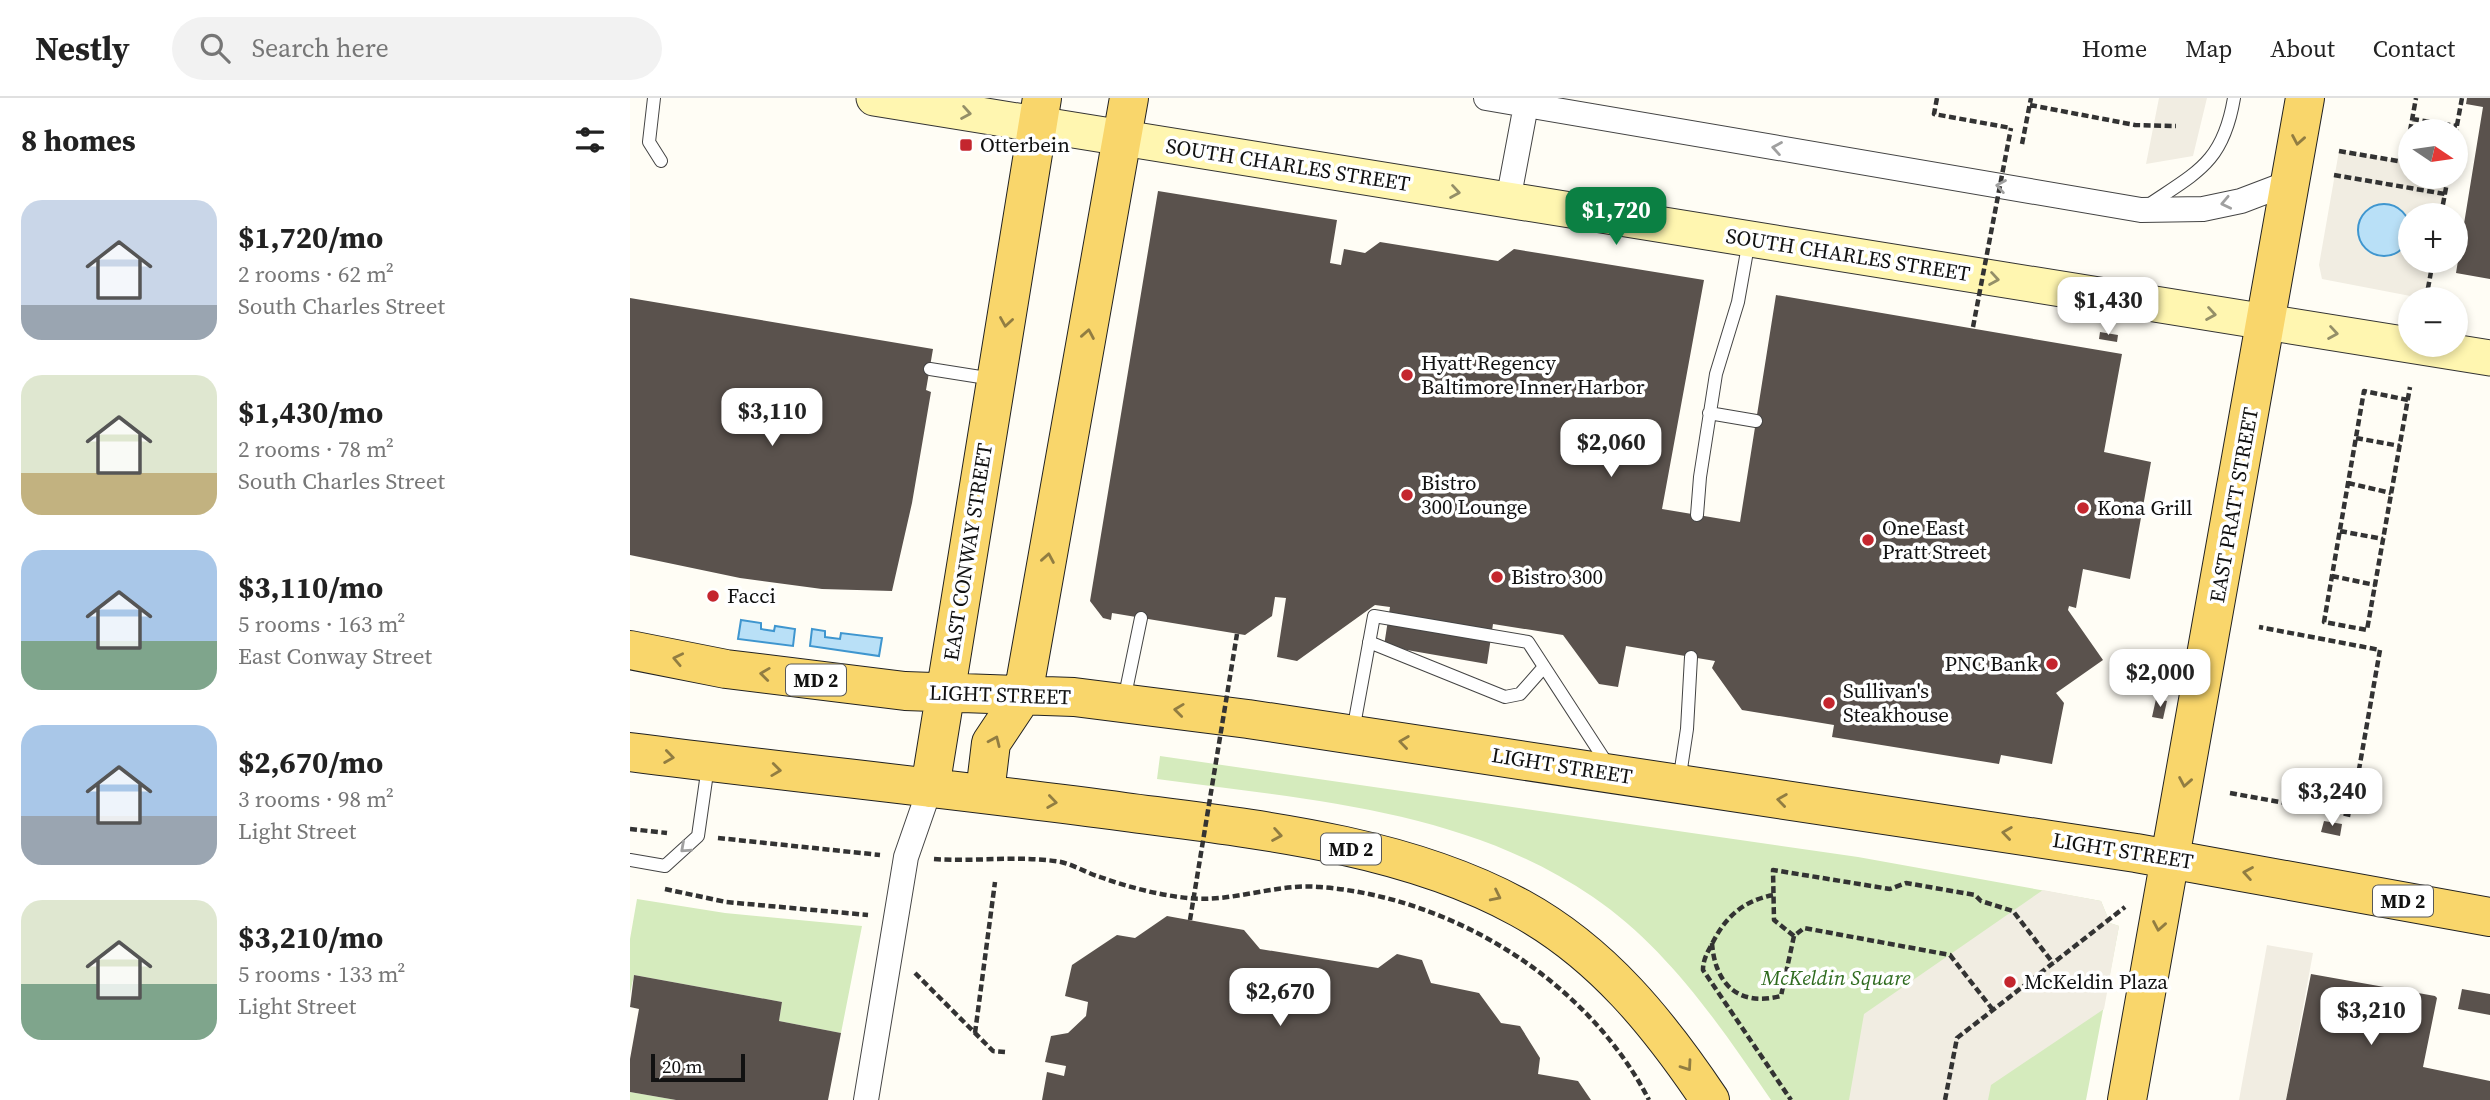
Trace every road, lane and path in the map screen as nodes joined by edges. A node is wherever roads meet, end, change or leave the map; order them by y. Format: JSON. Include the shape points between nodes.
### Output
{"nodes":[{"id":1,"x":654,"y":98,"type":"edge"},
{"id":2,"x":874,"y":98,"type":"edge"},
{"id":3,"x":1129,"y":98,"type":"edge"},
{"id":4,"x":1486,"y":98,"type":"edge"},
{"id":5,"x":1937,"y":98,"type":"edge"},
{"id":6,"x":2031,"y":98,"type":"edge"},
{"id":7,"x":2234,"y":98,"type":"edge"},
{"id":8,"x":2305,"y":98,"type":"edge"},
{"id":9,"x":2416,"y":98,"type":"edge"},
{"id":10,"x":2462,"y":98,"type":"edge"},
{"id":11,"x":1525,"y":100,"type":"edge"},
{"id":12,"x":2030,"y":105,"type":"junction"},
{"id":13,"x":1040,"y":112,"type":"edge"},
{"id":14,"x":2412,"y":119,"type":"edge"},
{"id":15,"x":2458,"y":119,"type":"edge"},
{"id":16,"x":2176,"y":126,"type":"dead end"},
{"id":17,"x":1122,"y":139,"type":"junction"},
{"id":18,"x":2022,"y":144,"type":"dead end"},
{"id":19,"x":2339,"y":151,"type":"dead end"},
{"id":20,"x":661,"y":161,"type":"dead end"},
{"id":21,"x":2398,"y":161,"type":"edge"},
{"id":22,"x":2334,"y":175,"type":"dead end"},
{"id":23,"x":2291,"y":182,"type":"junction"},
{"id":24,"x":2446,"y":189,"type":"edge"},
{"id":25,"x":2445,"y":194,"type":"junction"},
{"id":26,"x":1508,"y":201,"type":"junction"},
{"id":27,"x":2443,"y":203,"type":"edge"},
{"id":28,"x":2141,"y":210,"type":"junction"},
{"id":29,"x":1749,"y":239,"type":"junction"},
{"id":30,"x":2266,"y":323,"type":"junction"},
{"id":31,"x":1973,"y":327,"type":"dead end"},
{"id":32,"x":2490,"y":358,"type":"edge"},
{"id":33,"x":930,"y":369,"type":"dead end"},
{"id":34,"x":996,"y":380,"type":"junction"},
{"id":35,"x":2410,"y":387,"type":"dead end"},
{"id":36,"x":2408,"y":400,"type":"junction"},
{"id":37,"x":1709,"y":413,"type":"junction"},
{"id":38,"x":1756,"y":421,"type":"dead end"},
{"id":39,"x":2356,"y":438,"type":"junction"},
{"id":40,"x":2400,"y":446,"type":"junction"},
{"id":41,"x":2348,"y":484,"type":"junction"},
{"id":42,"x":2391,"y":493,"type":"junction"},
{"id":43,"x":1698,"y":515,"type":"dead end"},
{"id":44,"x":2340,"y":531,"type":"junction"},
{"id":45,"x":2383,"y":538,"type":"junction"},
{"id":46,"x":2332,"y":576,"type":"junction"},
{"id":47,"x":2375,"y":585,"type":"junction"},
{"id":48,"x":1141,"y":618,"type":"dead end"},
{"id":49,"x":2259,"y":627,"type":"dead end"},
{"id":50,"x":1237,"y":634,"type":"dead end"},
{"id":51,"x":1369,"y":642,"type":"junction"},
{"id":52,"x":630,"y":650,"type":"edge"},
{"id":53,"x":1691,"y":657,"type":"dead end"},
{"id":54,"x":1543,"y":668,"type":"junction"},
{"id":55,"x":945,"y":693,"type":"junction"},
{"id":56,"x":1023,"y":695,"type":"junction"},
{"id":57,"x":1124,"y":703,"type":"junction"},
{"id":58,"x":1353,"y":735,"type":"junction"},
{"id":59,"x":630,"y":752,"type":"edge"},
{"id":60,"x":709,"y":762,"type":"junction"},
{"id":61,"x":1614,"y":774,"type":"junction"},
{"id":62,"x":1679,"y":784,"type":"junction"},
{"id":63,"x":930,"y":788,"type":"junction"},
{"id":64,"x":985,"y":793,"type":"junction"},
{"id":65,"x":2231,"y":793,"type":"dead end"},
{"id":66,"x":630,"y":829,"type":"edge"},
{"id":67,"x":659,"y":833,"type":"dead end"},
{"id":68,"x":726,"y":838,"type":"dead end"},
{"id":69,"x":896,"y":856,"type":"junction"},
{"id":70,"x":2172,"y":859,"type":"junction"},
{"id":71,"x":630,"y":860,"type":"edge"},
{"id":72,"x":995,"y":882,"type":"dead end"},
{"id":73,"x":654,"y":887,"type":"dead end"},
{"id":74,"x":1773,"y":895,"type":"junction"},
{"id":75,"x":2125,"y":907,"type":"dead end"},
{"id":76,"x":2490,"y":917,"type":"edge"},
{"id":77,"x":897,"y":918,"type":"junction"},
{"id":78,"x":1190,"y":920,"type":"dead end"},
{"id":79,"x":1794,"y":936,"type":"junction"},
{"id":80,"x":1712,"y":943,"type":"junction"},
{"id":81,"x":892,"y":951,"type":"junction"},
{"id":82,"x":2053,"y":963,"type":"junction"},
{"id":83,"x":1993,"y":1010,"type":"junction"},
{"id":84,"x":975,"y":1033,"type":"junction"},
{"id":85,"x":1005,"y":1052,"type":"dead end"},
{"id":86,"x":866,"y":1100,"type":"edge"},
{"id":87,"x":1649,"y":1100,"type":"edge"},
{"id":88,"x":1710,"y":1100,"type":"edge"},
{"id":89,"x":1791,"y":1100,"type":"edge"},
{"id":90,"x":1945,"y":1100,"type":"edge"},
{"id":91,"x":2127,"y":1100,"type":"edge"}],
"edges":[{"from":1,"to":20,"type":"lane","via":[[649,142]]},
{"from":2,"to":13,"type":"main road","name":"SOUTH CHARLES STREET","one_way":true},
{"from":3,"to":17,"type":"main road"},
{"from":4,"to":11,"type":"street"},
{"from":5,"to":31,"type":"path","bridge":true,"via":[[1934,114],[2011,128]]},
{"from":6,"to":12,"type":"path"},
{"from":7,"to":28,"type":"lane","via":[[2230,125],[2208,164]]},
{"from":8,"to":23,"type":"main road","name":"EAST PRATT STREET","one_way":true},
{"from":9,"to":14,"type":"path"},
{"from":10,"to":15,"type":"path"},
{"from":11,"to":26,"type":"street"},
{"from":28,"to":11,"type":"street","one_way":true},
{"from":12,"to":16,"type":"path","via":[[2135,125]]},
{"from":12,"to":18,"type":"path"},
{"from":13,"to":17,"type":"main road","name":"SOUTH CHARLES STREET"},
{"from":13,"to":34,"type":"main road","name":"EAST CONWAY STREET","one_way":true},
{"from":17,"to":26,"type":"main road","name":"SOUTH CHARLES STREET","one_way":true},
{"from":56,"to":17,"type":"main road","one_way":true},
{"from":19,"to":21,"type":"path"},
{"from":22,"to":25,"type":"path"},
{"from":23,"to":28,"type":"street","one_way":true,"via":[[2203,209]]},
{"from":23,"to":30,"type":"main road","name":"EAST PRATT STREET"},
{"from":24,"to":25,"type":"path"},
{"from":25,"to":27,"type":"path"},
{"from":26,"to":29,"type":"main road","name":"SOUTH CHARLES STREET"},
{"from":29,"to":30,"type":"main road","name":"SOUTH CHARLES STREET","one_way":true},
{"from":29,"to":37,"type":"lane"},
{"from":30,"to":32,"type":"main road","name":"SOUTH CHARLES STREET","one_way":true},
{"from":30,"to":70,"type":"main road","name":"EAST PRATT STREET","one_way":true},
{"from":33,"to":34,"type":"lane"},
{"from":34,"to":55,"type":"main road","name":"EAST CONWAY STREET"},
{"from":35,"to":36,"type":"path"},
{"from":36,"to":39,"type":"path","via":[[2364,391]]},
{"from":36,"to":40,"type":"path"},
{"from":37,"to":38,"type":"lane"},
{"from":37,"to":43,"type":"lane"},
{"from":39,"to":40,"type":"path"},
{"from":39,"to":41,"type":"path"},
{"from":40,"to":42,"type":"path"},
{"from":41,"to":42,"type":"path"},
{"from":41,"to":44,"type":"path"},
{"from":42,"to":45,"type":"path"},
{"from":44,"to":45,"type":"path"},
{"from":44,"to":46,"type":"path"},
{"from":45,"to":47,"type":"path"},
{"from":46,"to":47,"type":"path"},
{"from":46,"to":47,"type":"path","via":[[2324,622],[2367,630]]},
{"from":48,"to":57,"type":"lane"},
{"from":49,"to":65,"type":"path","via":[[2380,650],[2351,815]]},
{"from":50,"to":78,"type":"path","bridge":true},
{"from":51,"to":54,"type":"lane","via":[[1505,697],[1520,694]]},
{"from":51,"to":54,"type":"lane","via":[[1374,617],[1528,642]]},
{"from":51,"to":58,"type":"lane"},
{"from":55,"to":52,"type":"main road","name":"LIGHT STREET","number":"MD 2","one_way":true,"via":[[726,669]]},
{"from":53,"to":62,"type":"lane"},
{"from":54,"to":61,"type":"lane"},
{"from":55,"to":56,"type":"main road","name":"LIGHT STREET","number":"MD 2"},
{"from":55,"to":63,"type":"main road","name":"EAST CONWAY STREET"},
{"from":56,"to":57,"type":"main road","name":"LIGHT STREET","number":"MD 2"},
{"from":64,"to":56,"type":"main road","one_way":true,"via":[[991,743]]},
{"from":58,"to":57,"type":"main road","name":"LIGHT STREET","number":"MD 2","one_way":true},
{"from":61,"to":58,"type":"main road","name":"LIGHT STREET","number":"MD 2","one_way":true},
{"from":59,"to":60,"type":"main road","number":"MD 2","one_way":true},
{"from":60,"to":63,"type":"main road","number":"MD 2","one_way":true},
{"from":60,"to":71,"type":"lane","one_way":true,"via":[[698,836],[665,866]]},
{"from":61,"to":62,"type":"main road","name":"LIGHT STREET","number":"MD 2"},
{"from":70,"to":62,"type":"main road","name":"LIGHT STREET","number":"MD 2","one_way":true},
{"from":63,"to":64,"type":"main road","number":"MD 2"},
{"from":63,"to":69,"type":"street","name":"EAST CONWAY STREET"},
{"from":64,"to":88,"type":"main road","number":"MD 2","one_way":true,"via":[[1286,836],[1407,862],[1485,891],[1553,928],[1594,959],[1663,1033]]},
{"from":66,"to":67,"type":"path"},
{"from":68,"to":69,"type":"path"},
{"from":69,"to":77,"type":"street","name":"EAST CONWAY STREET"},
{"from":69,"to":87,"type":"path","via":[[1063,863],[1139,890],[1190,898],[1317,886],[1443,916],[1504,950],[1575,1002],[1632,1070]]},
{"from":76,"to":70,"type":"main road","name":"LIGHT STREET","number":"MD 2","one_way":true},
{"from":70,"to":91,"type":"main road","name":"EAST PRATT STREET","one_way":true},
{"from":72,"to":84,"type":"path"},
{"from":73,"to":77,"type":"path","via":[[726,902]]},
{"from":74,"to":79,"type":"path","via":[[1774,920]]},
{"from":74,"to":80,"type":"path","via":[[1733,912]]},
{"from":74,"to":82,"type":"path","via":[[1773,870],[1782,869],[1890,888],[1906,883],[1975,895],[2013,911]]},
{"from":75,"to":82,"type":"path"},
{"from":77,"to":81,"type":"street","name":"EAST CONWAY STREET"},
{"from":79,"to":80,"type":"path","via":[[1781,996],[1768,1000],[1740,995],[1728,987],[1714,962]]},
{"from":79,"to":83,"type":"path","via":[[1804,928],[1950,955]]},
{"from":80,"to":89,"type":"path","via":[[1703,963],[1707,979]]},
{"from":81,"to":84,"type":"path"},
{"from":81,"to":86,"type":"street","name":"EAST CONWAY STREET"},
{"from":82,"to":83,"type":"path"},
{"from":83,"to":90,"type":"path","via":[[1957,1038]]},
{"from":84,"to":85,"type":"path","via":[[993,1051]]}]}
